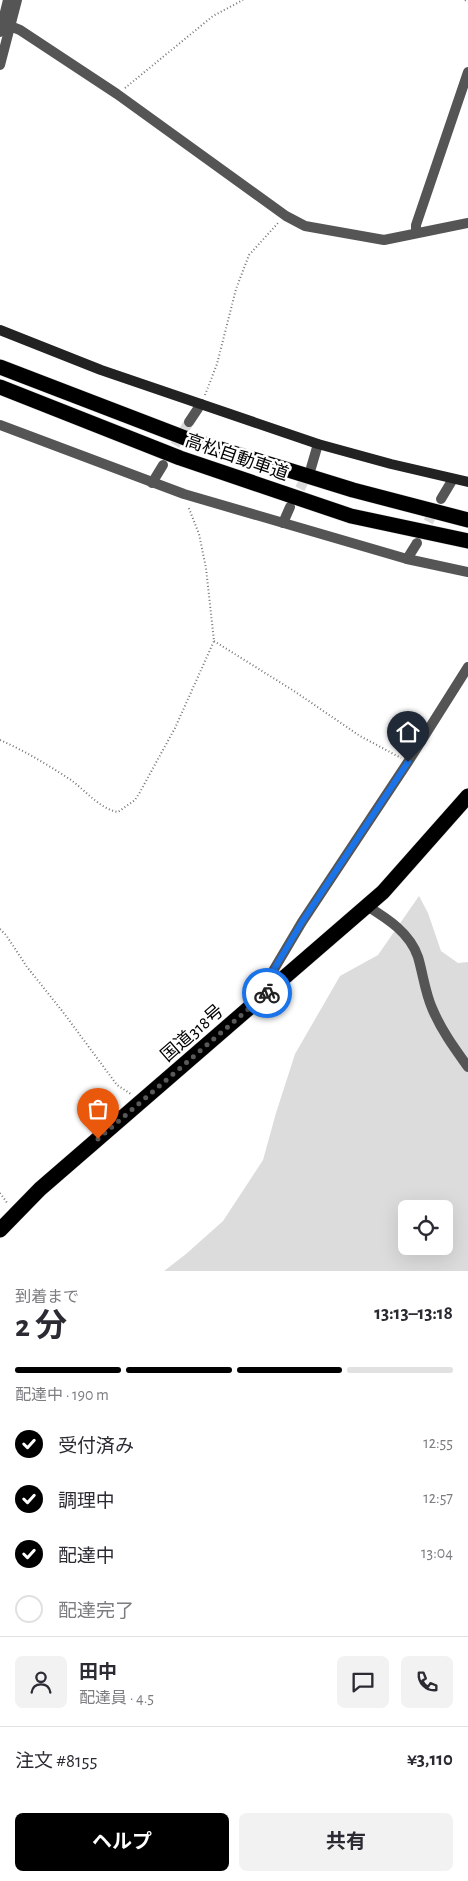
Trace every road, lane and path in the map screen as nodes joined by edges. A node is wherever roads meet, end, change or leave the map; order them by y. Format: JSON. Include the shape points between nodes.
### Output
{"nodes":[{"id":1,"x":8,"y":0,"type":"edge"},
{"id":2,"x":17,"y":0,"type":"edge"},
{"id":3,"x":243,"y":0,"type":"edge"},
{"id":4,"x":465,"y":0,"type":"edge"},
{"id":5,"x":468,"y":2,"type":"edge"},
{"id":6,"x":10,"y":26,"type":"junction"},
{"id":7,"x":0,"y":32,"type":"edge"},
{"id":8,"x":0,"y":65,"type":"edge"},
{"id":9,"x":468,"y":72,"type":"edge"},
{"id":10,"x":117,"y":94,"type":"junction"},
{"id":11,"x":286,"y":216,"type":"junction"},
{"id":12,"x":468,"y":223,"type":"edge"},
{"id":13,"x":416,"y":232,"type":"junction"},
{"id":14,"x":0,"y":330,"type":"edge"},
{"id":15,"x":0,"y":367,"type":"edge"},
{"id":16,"x":0,"y":387,"type":"edge"},
{"id":17,"x":201,"y":404,"type":"junction"},
{"id":18,"x":189,"y":422,"type":"tunnel mouth"},
{"id":19,"x":0,"y":425,"type":"edge"},
{"id":20,"x":318,"y":444,"type":"junction"},
{"id":21,"x":163,"y":465,"type":"tunnel mouth"},
{"id":22,"x":311,"y":468,"type":"tunnel mouth"},
{"id":23,"x":453,"y":478,"type":"junction"},
{"id":24,"x":468,"y":482,"type":"edge"},
{"id":25,"x":152,"y":483,"type":"junction"},
{"id":26,"x":184,"y":494,"type":"junction"},
{"id":27,"x":441,"y":499,"type":"tunnel mouth"},
{"id":28,"x":290,"y":508,"type":"tunnel mouth"},
{"id":29,"x":468,"y":520,"type":"edge"},
{"id":30,"x":283,"y":523,"type":"junction"},
{"id":31,"x":468,"y":541,"type":"edge"},
{"id":32,"x":417,"y":543,"type":"tunnel mouth"},
{"id":33,"x":407,"y":559,"type":"junction"},
{"id":34,"x":468,"y":572,"type":"edge"},
{"id":35,"x":214,"y":641,"type":"junction"},
{"id":36,"x":468,"y":667,"type":"edge"},
{"id":37,"x":0,"y":740,"type":"edge"},
{"id":38,"x":408,"y":762,"type":"junction"},
{"id":39,"x":468,"y":796,"type":"edge"},
{"id":40,"x":367,"y":906,"type":"junction"},
{"id":41,"x":0,"y":929,"type":"edge"},
{"id":42,"x":275,"y":986,"type":"junction"},
{"id":43,"x":468,"y":1067,"type":"edge"},
{"id":44,"x":142,"y":1102,"type":"junction"},
{"id":45,"x":0,"y":1230,"type":"edge"}],
"edges":[{"from":1,"to":7,"type":"street"},
{"from":2,"to":6,"type":"street"},
{"from":3,"to":10,"type":"path","via":[[213,16]]},
{"from":4,"to":5,"type":"path"},
{"from":6,"to":8,"type":"street"},
{"from":6,"to":10,"type":"street"},
{"from":9,"to":13,"type":"street"},
{"from":10,"to":11,"type":"street"},
{"from":11,"to":13,"type":"street","via":[[305,226],[384,240]]},
{"from":11,"to":17,"type":"path","via":[[249,255],[236,289],[217,364]]},
{"from":12,"to":13,"type":"street"},
{"from":14,"to":17,"type":"street","via":[[100,370]]},
{"from":15,"to":29,"type":"highway","name":"高松自動車道","via":[[184,438],[353,490]]},
{"from":16,"to":31,"type":"highway","name":"高松自動車道","via":[[180,458],[351,516]]},
{"from":17,"to":18,"type":"street"},
{"from":17,"to":20,"type":"street"},
{"from":19,"to":25,"type":"street"},
{"from":20,"to":22,"type":"street"},
{"from":20,"to":23,"type":"street"},
{"from":21,"to":25,"type":"street"},
{"from":23,"to":24,"type":"street"},
{"from":23,"to":27,"type":"street"},
{"from":25,"to":26,"type":"street"},
{"from":26,"to":30,"type":"street"},
{"from":26,"to":35,"type":"path","via":[[204,559]]},
{"from":28,"to":30,"type":"street"},
{"from":30,"to":33,"type":"street"},
{"from":32,"to":33,"type":"street"},
{"from":33,"to":34,"type":"street"},
{"from":35,"to":37,"type":"path","via":[[175,728],[140,792],[135,800],[118,812],[108,811],[72,781]]},
{"from":35,"to":38,"type":"path","via":[[360,736]]},
{"from":36,"to":38,"type":"street"},
{"from":38,"to":42,"type":"street","via":[[302,922],[270,976]]},
{"from":39,"to":40,"type":"highway","name":"国道318号"},
{"from":40,"to":42,"type":"highway","name":"国道318号"},
{"from":40,"to":43,"type":"street","via":[[394,923],[410,942],[418,956],[432,1010]]},
{"from":41,"to":44,"type":"path","via":[[117,1085]]},
{"from":42,"to":44,"type":"highway","name":"国道318号"},
{"from":44,"to":45,"type":"highway","name":"国道318号","via":[[40,1189]]}]}
